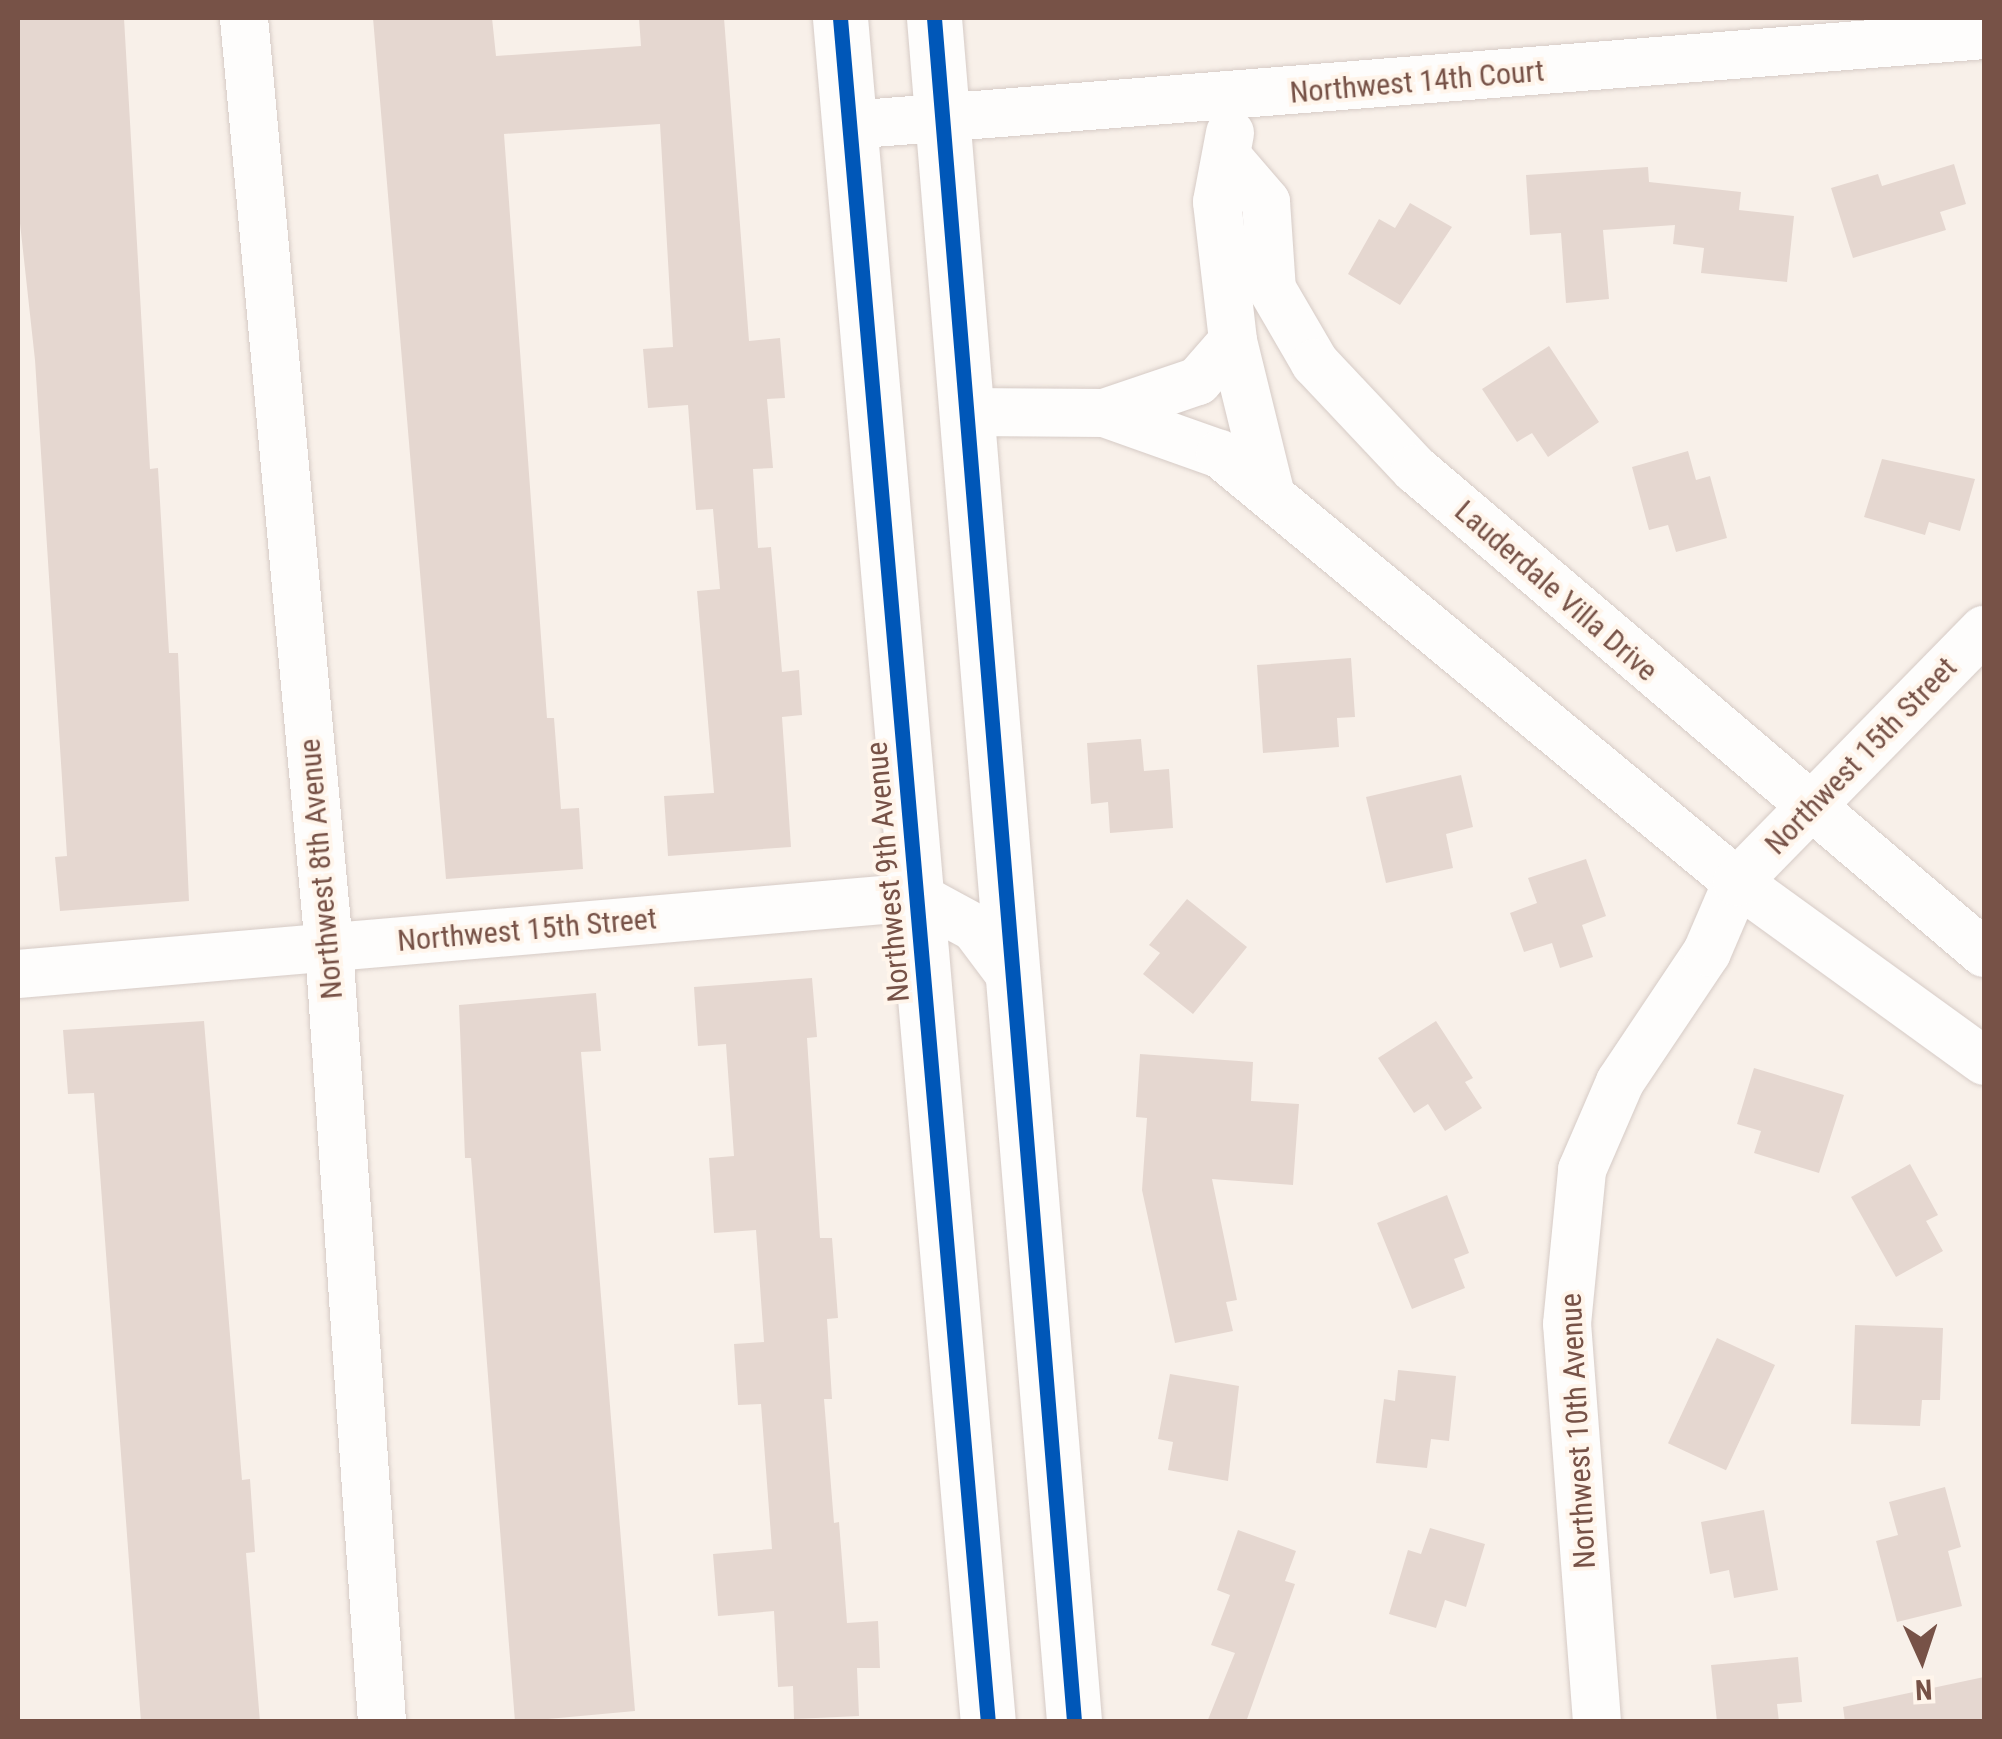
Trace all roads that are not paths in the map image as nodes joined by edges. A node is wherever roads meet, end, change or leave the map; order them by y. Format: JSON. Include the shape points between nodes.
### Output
{"nodes":[{"id":1,"x":244,"y":18,"type":"edge"},
{"id":2,"x":840,"y":18,"type":"edge"},
{"id":3,"x":934,"y":18,"type":"edge"},
{"id":4,"x":1984,"y":35,"type":"edge"},
{"id":5,"x":1232,"y":97,"type":"junction"},
{"id":6,"x":942,"y":117,"type":"junction"},
{"id":7,"x":849,"y":125,"type":"junction"},
{"id":8,"x":1230,"y":159,"type":"junction"},
{"id":9,"x":1233,"y":342,"type":"junction"},
{"id":10,"x":967,"y":412,"type":"junction"},
{"id":11,"x":1104,"y":414,"type":"junction"},
{"id":12,"x":1270,"y":492,"type":"junction"},
{"id":13,"x":1984,"y":630,"type":"edge"},
{"id":14,"x":1808,"y":809,"type":"junction"},
{"id":15,"x":1737,"y":882,"type":"junction"},
{"id":16,"x":918,"y":897,"type":"junction"},
{"id":17,"x":329,"y":947,"type":"junction"},
{"id":18,"x":1984,"y":953,"type":"edge"},
{"id":19,"x":1008,"y":972,"type":"junction"},
{"id":20,"x":18,"y":974,"type":"edge"},
{"id":21,"x":1984,"y":1061,"type":"edge"},
{"id":22,"x":382,"y":1722,"type":"edge"},
{"id":23,"x":988,"y":1722,"type":"edge"},
{"id":24,"x":1074,"y":1722,"type":"edge"},
{"id":25,"x":1598,"y":1722,"type":"edge"}],
"edges":[{"from":1,"to":17,"type":"street","name":"Northwest 8th Avenue"},
{"from":2,"to":7,"type":"main road","name":"Northwest 9th Avenue"},
{"from":3,"to":6,"type":"main road"},
{"from":4,"to":5,"type":"street","name":"Northwest 14th Court"},
{"from":5,"to":6,"type":"street","name":"Northwest 14th Court"},
{"from":5,"to":8,"type":"street"},
{"from":6,"to":7,"type":"street","name":"Northwest 14th Court"},
{"from":6,"to":10,"type":"main road"},
{"from":7,"to":16,"type":"main road","name":"Northwest 9th Avenue"},
{"from":8,"to":9,"type":"street","via":[[1217,202]]},
{"from":8,"to":14,"type":"street","name":"Lauderdale Villa Drive","via":[[1266,202],[1272,289],[1315,363],[1415,469]]},
{"from":9,"to":11,"type":"street","via":[[1198,381]]},
{"from":9,"to":12,"type":"street"},
{"from":10,"to":11,"type":"street"},
{"from":10,"to":19,"type":"main road"},
{"from":11,"to":12,"type":"street","via":[[1220,454]]},
{"from":12,"to":15,"type":"street"},
{"from":13,"to":14,"type":"street","name":"Northwest 15th Street"},
{"from":14,"to":15,"type":"street","name":"Northwest 15th Street"},
{"from":14,"to":18,"type":"street","name":"Lauderdale Villa Drive"},
{"from":15,"to":21,"type":"street"},
{"from":15,"to":25,"type":"street","name":"Northwest 10th Avenue","via":[[1708,952],[1620,1082],[1582,1170],[1570,1240],[1566,1324]]},
{"from":16,"to":17,"type":"street","name":"Northwest 15th Street"},
{"from":16,"to":19,"type":"street","via":[[974,928]]},
{"from":16,"to":23,"type":"main road","name":"Northwest 9th Avenue"},
{"from":17,"to":20,"type":"street","name":"Northwest 15th Street"},
{"from":17,"to":22,"type":"street","name":"Northwest 8th Avenue"},
{"from":19,"to":24,"type":"main road"}]}
